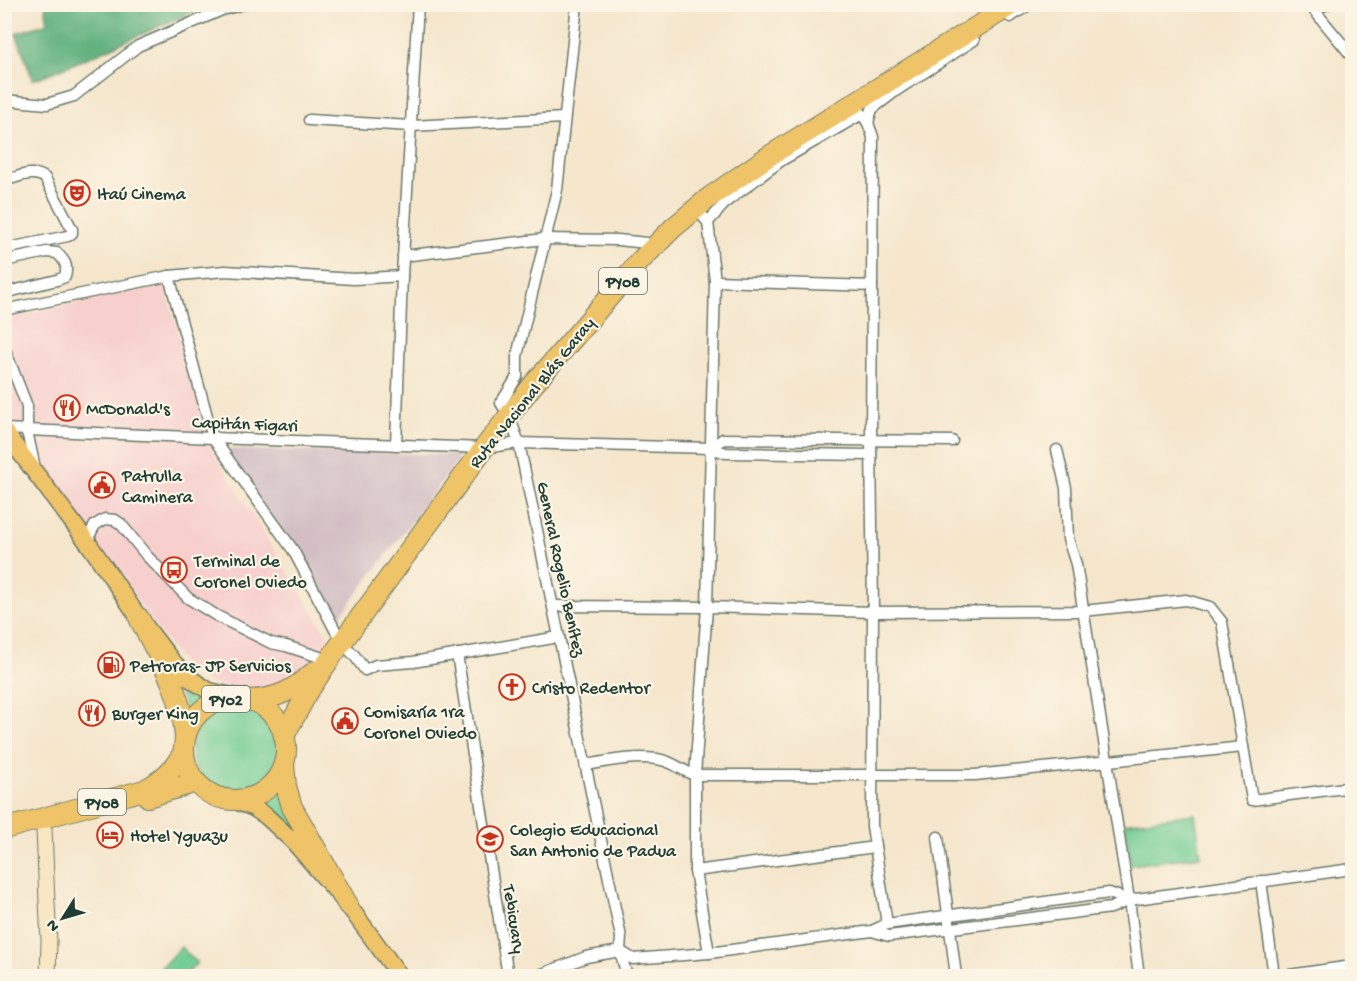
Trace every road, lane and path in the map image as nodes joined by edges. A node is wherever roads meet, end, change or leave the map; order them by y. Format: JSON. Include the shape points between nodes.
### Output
{"nodes":[{"id":1,"x":244,"y":4,"type":"edge"},
{"id":2,"x":418,"y":4,"type":"edge"},
{"id":3,"x":577,"y":4,"type":"edge"},
{"id":4,"x":1013,"y":4,"type":"edge"},
{"id":5,"x":1030,"y":4,"type":"edge"},
{"id":6,"x":1327,"y":4,"type":"edge"},
{"id":7,"x":1312,"y":7,"type":"edge"},
{"id":8,"x":1353,"y":56,"type":"edge"},
{"id":9,"x":4,"y":100,"type":"edge"},
{"id":10,"x":861,"y":113,"type":"junction"},
{"id":11,"x":564,"y":118,"type":"junction"},
{"id":12,"x":309,"y":120,"type":"dead end"},
{"id":13,"x":411,"y":126,"type":"junction"},
{"id":14,"x":4,"y":181,"type":"edge"},
{"id":15,"x":702,"y":216,"type":"junction"},
{"id":16,"x":544,"y":240,"type":"junction"},
{"id":17,"x":656,"y":244,"type":"junction"},
{"id":18,"x":4,"y":249,"type":"edge"},
{"id":19,"x":403,"y":256,"type":"junction"},
{"id":20,"x":4,"y":261,"type":"edge"},
{"id":21,"x":170,"y":276,"type":"junction"},
{"id":22,"x":402,"y":276,"type":"junction"},
{"id":23,"x":715,"y":281,"type":"junction"},
{"id":24,"x":872,"y":286,"type":"junction"},
{"id":25,"x":4,"y":293,"type":"edge"},
{"id":26,"x":4,"y":310,"type":"edge"},
{"id":27,"x":4,"y":347,"type":"edge"},
{"id":28,"x":509,"y":416,"type":"junction"},
{"id":29,"x":4,"y":430,"type":"edge"},
{"id":30,"x":27,"y":430,"type":"junction"},
{"id":31,"x":213,"y":438,"type":"junction"},
{"id":32,"x":871,"y":439,"type":"junction"},
{"id":33,"x":952,"y":441,"type":"dead end"},
{"id":34,"x":519,"y":443,"type":"junction"},
{"id":35,"x":396,"y":445,"type":"junction"},
{"id":36,"x":484,"y":448,"type":"junction"},
{"id":37,"x":711,"y":448,"type":"junction"},
{"id":38,"x":1057,"y":450,"type":"dead end"},
{"id":39,"x":871,"y":455,"type":"junction"},
{"id":40,"x":37,"y":475,"type":"junction"},
{"id":41,"x":91,"y":547,"type":"junction"},
{"id":42,"x":553,"y":606,"type":"junction"},
{"id":43,"x":707,"y":607,"type":"junction"},
{"id":44,"x":1083,"y":611,"type":"junction"},
{"id":45,"x":873,"y":612,"type":"junction"},
{"id":46,"x":139,"y":618,"type":"junction"},
{"id":47,"x":560,"y":637,"type":"junction"},
{"id":48,"x":342,"y":643,"type":"junction"},
{"id":49,"x":457,"y":654,"type":"junction"},
{"id":50,"x":329,"y":660,"type":"junction"},
{"id":51,"x":245,"y":699,"type":"junction"},
{"id":52,"x":284,"y":736,"type":"junction"},
{"id":53,"x":184,"y":745,"type":"junction"},
{"id":54,"x":1243,"y":747,"type":"junction"},
{"id":55,"x":1107,"y":762,"type":"junction"},
{"id":56,"x":284,"y":764,"type":"junction"},
{"id":57,"x":586,"y":765,"type":"junction"},
{"id":58,"x":695,"y":775,"type":"junction"},
{"id":59,"x":872,"y":775,"type":"junction"},
{"id":60,"x":196,"y":782,"type":"junction"},
{"id":61,"x":1353,"y":787,"type":"edge"},
{"id":62,"x":230,"y":800,"type":"junction"},
{"id":63,"x":43,"y":824,"type":"junction"},
{"id":64,"x":4,"y":829,"type":"edge"},
{"id":65,"x":938,"y":837,"type":"dead end"},
{"id":66,"x":4,"y":839,"type":"edge"},
{"id":67,"x":875,"y":847,"type":"junction"},
{"id":68,"x":1353,"y":869,"type":"edge"},
{"id":69,"x":695,"y":871,"type":"junction"},
{"id":70,"x":1261,"y":881,"type":"junction"},
{"id":71,"x":1129,"y":900,"type":"junction"},
{"id":72,"x":348,"y":905,"type":"junction"},
{"id":73,"x":948,"y":916,"type":"junction"},
{"id":74,"x":886,"y":924,"type":"junction"},
{"id":75,"x":950,"y":928,"type":"junction"},
{"id":76,"x":872,"y":931,"type":"junction"},
{"id":77,"x":620,"y":951,"type":"junction"},
{"id":78,"x":709,"y":953,"type":"junction"},
{"id":79,"x":1353,"y":966,"type":"edge"},
{"id":80,"x":48,"y":976,"type":"edge"},
{"id":81,"x":400,"y":976,"type":"edge"},
{"id":82,"x":508,"y":976,"type":"edge"},
{"id":83,"x":537,"y":976,"type":"edge"},
{"id":84,"x":627,"y":976,"type":"edge"},
{"id":85,"x":956,"y":976,"type":"edge"},
{"id":86,"x":1139,"y":976,"type":"edge"},
{"id":87,"x":1274,"y":976,"type":"edge"},
{"id":88,"x":1282,"y":976,"type":"edge"}],
"edges":[{"from":1,"to":9,"type":"street","via":[[138,46],[74,96],[47,104]]},
{"from":2,"to":13,"type":"street"},
{"from":3,"to":11,"type":"street"},
{"from":4,"to":10,"type":"highway","name":"Ruta Nacional Blás Garay","number":"PY08"},
{"from":5,"to":10,"type":"street"},
{"from":6,"to":7,"type":"street"},
{"from":7,"to":8,"type":"street"},
{"from":10,"to":15,"type":"highway","name":"Ruta Nacional Blás Garay","number":"PY08","via":[[769,156]]},
{"from":10,"to":24,"type":"street","via":[[873,137]]},
{"from":11,"to":13,"type":"street"},
{"from":11,"to":16,"type":"street","via":[[557,189]]},
{"from":12,"to":13,"type":"street"},
{"from":13,"to":19,"type":"street"},
{"from":14,"to":18,"type":"street","via":[[40,174],[72,228],[68,236]]},
{"from":15,"to":17,"type":"highway","name":"Ruta Nacional Blás Garay","number":"PY08","via":[[673,228]]},
{"from":15,"to":23,"type":"street"},
{"from":16,"to":17,"type":"street"},
{"from":16,"to":19,"type":"street"},
{"from":16,"to":28,"type":"street","via":[[517,356],[517,378],[501,403]]},
{"from":17,"to":28,"type":"highway","name":"Ruta Nacional Blás Garay","number":"PY08"},
{"from":19,"to":22,"type":"street"},
{"from":20,"to":25,"type":"street","via":[[57,253],[67,269],[65,277]]},
{"from":21,"to":22,"type":"street","via":[[225,271],[354,279]]},
{"from":21,"to":26,"type":"street"},
{"from":21,"to":31,"type":"street"},
{"from":22,"to":35,"type":"street"},
{"from":23,"to":24,"type":"street"},
{"from":23,"to":37,"type":"street"},
{"from":24,"to":32,"type":"street"},
{"from":27,"to":30,"type":"street","via":[[27,406]]},
{"from":28,"to":34,"type":"street","name":"General Rogelio Benítez"},
{"from":28,"to":36,"type":"highway","name":"Ruta Nacional Blás Garay","number":"PY08"},
{"from":29,"to":30,"type":"street","name":"Capitán Figari"},
{"from":29,"to":40,"type":"main road","number":"PY02"},
{"from":30,"to":31,"type":"street","name":"Capitán Figari"},
{"from":30,"to":40,"type":"street"},
{"from":31,"to":35,"type":"street","name":"Capitán Figari"},
{"from":31,"to":48,"type":"street","via":[[292,550]]},
{"from":32,"to":33,"type":"street"},
{"from":32,"to":37,"type":"street","via":[[723,439]]},
{"from":32,"to":39,"type":"street"},
{"from":34,"to":36,"type":"street","name":"Capitán Figari"},
{"from":34,"to":37,"type":"street","name":"Capitán Figari"},
{"from":34,"to":42,"type":"street","name":"General Rogelio Benítez"},
{"from":35,"to":36,"type":"street","name":"Capitán Figari"},
{"from":36,"to":48,"type":"highway","name":"Ruta Nacional Blás Garay","number":"PY08"},
{"from":37,"to":39,"type":"street","via":[[726,453]]},
{"from":37,"to":43,"type":"street"},
{"from":38,"to":44,"type":"street","via":[[1066,488],[1068,539]]},
{"from":39,"to":45,"type":"street"},
{"from":40,"to":41,"type":"main road","number":"PY02"},
{"from":41,"to":46,"type":"main road","number":"PY02"},
{"from":41,"to":50,"type":"street","via":[[90,534],[95,525],[105,519],[115,520],[188,598],[271,643]]},
{"from":42,"to":43,"type":"street"},
{"from":42,"to":47,"type":"street","name":"General Rogelio Benítez"},
{"from":43,"to":45,"type":"street"},
{"from":43,"to":58,"type":"street"},
{"from":44,"to":45,"type":"street"},
{"from":44,"to":54,"type":"street","via":[[1186,600],[1210,607],[1222,622]]},
{"from":44,"to":55,"type":"street"},
{"from":45,"to":59,"type":"street"},
{"from":46,"to":51,"type":"main road","number":"PY02","via":[[189,678],[210,691]]},
{"from":46,"to":53,"type":"highway","number":"PY02","via":[[177,693]]},
{"from":47,"to":49,"type":"street"},
{"from":47,"to":57,"type":"street","name":"General Rogelio Benítez"},
{"from":48,"to":49,"type":"street","via":[[365,670],[376,665]]},
{"from":48,"to":50,"type":"highway","name":"Ruta Nacional Blás Garay","number":"PY08"},
{"from":49,"to":82,"type":"street","name":"Tebicuary"},
{"from":50,"to":51,"type":"highway","name":"Ruta Nacional Blás Garay","number":"PY08","via":[[281,695]]},
{"from":50,"to":52,"type":"highway","name":"Ruta Nacional Blás Garay","number":"PY08"},
{"from":51,"to":52,"type":"highway","number":"PY02","via":[[268,711]]},
{"from":51,"to":53,"type":"highway","number":"PY02","via":[[226,698],[199,712],[190,724]]},
{"from":52,"to":56,"type":"highway"},
{"from":53,"to":60,"type":"highway","number":"PY02","via":[[186,762]]},
{"from":53,"to":63,"type":"highway","number":"PY08","via":[[171,771],[144,790]]},
{"from":54,"to":55,"type":"street"},
{"from":54,"to":61,"type":"street","via":[[1252,800]]},
{"from":55,"to":59,"type":"street","via":[[975,775]]},
{"from":55,"to":71,"type":"street"},
{"from":56,"to":62,"type":"highway","via":[[269,787],[257,795]]},
{"from":56,"to":72,"type":"highway","via":[[292,807]]},
{"from":57,"to":58,"type":"street","via":[[648,758],[671,763]]},
{"from":57,"to":77,"type":"street","name":"General Rogelio Benítez","via":[[621,937]]},
{"from":58,"to":59,"type":"street"},
{"from":58,"to":69,"type":"street"},
{"from":59,"to":67,"type":"street"},
{"from":60,"to":62,"type":"highway","via":[[217,797]]},
{"from":60,"to":63,"type":"highway","number":"PY08"},
{"from":62,"to":72,"type":"main road","via":[[252,807],[281,828]]},
{"from":63,"to":64,"type":"highway","number":"PY08"},
{"from":63,"to":66,"type":"highway","number":"PY08"},
{"from":63,"to":80,"type":"street","via":[[50,940]]},
{"from":65,"to":73,"type":"street"},
{"from":67,"to":69,"type":"street"},
{"from":67,"to":74,"type":"street"},
{"from":68,"to":70,"type":"street"},
{"from":69,"to":78,"type":"street"},
{"from":70,"to":71,"type":"street"},
{"from":70,"to":87,"type":"street"},
{"from":71,"to":73,"type":"street","via":[[1109,893]]},
{"from":71,"to":75,"type":"street","via":[[1111,909]]},
{"from":71,"to":86,"type":"street"},
{"from":72,"to":81,"type":"main road"},
{"from":73,"to":74,"type":"street"},
{"from":73,"to":75,"type":"street"},
{"from":74,"to":76,"type":"street"},
{"from":75,"to":76,"type":"street","via":[[889,936]]},
{"from":75,"to":85,"type":"street"},
{"from":76,"to":78,"type":"street"},
{"from":77,"to":78,"type":"street","via":[[633,959]]},
{"from":77,"to":83,"type":"street","via":[[586,957]]},
{"from":77,"to":84,"type":"street","name":"General Rogelio Benítez"},
{"from":79,"to":88,"type":"street"}]}
